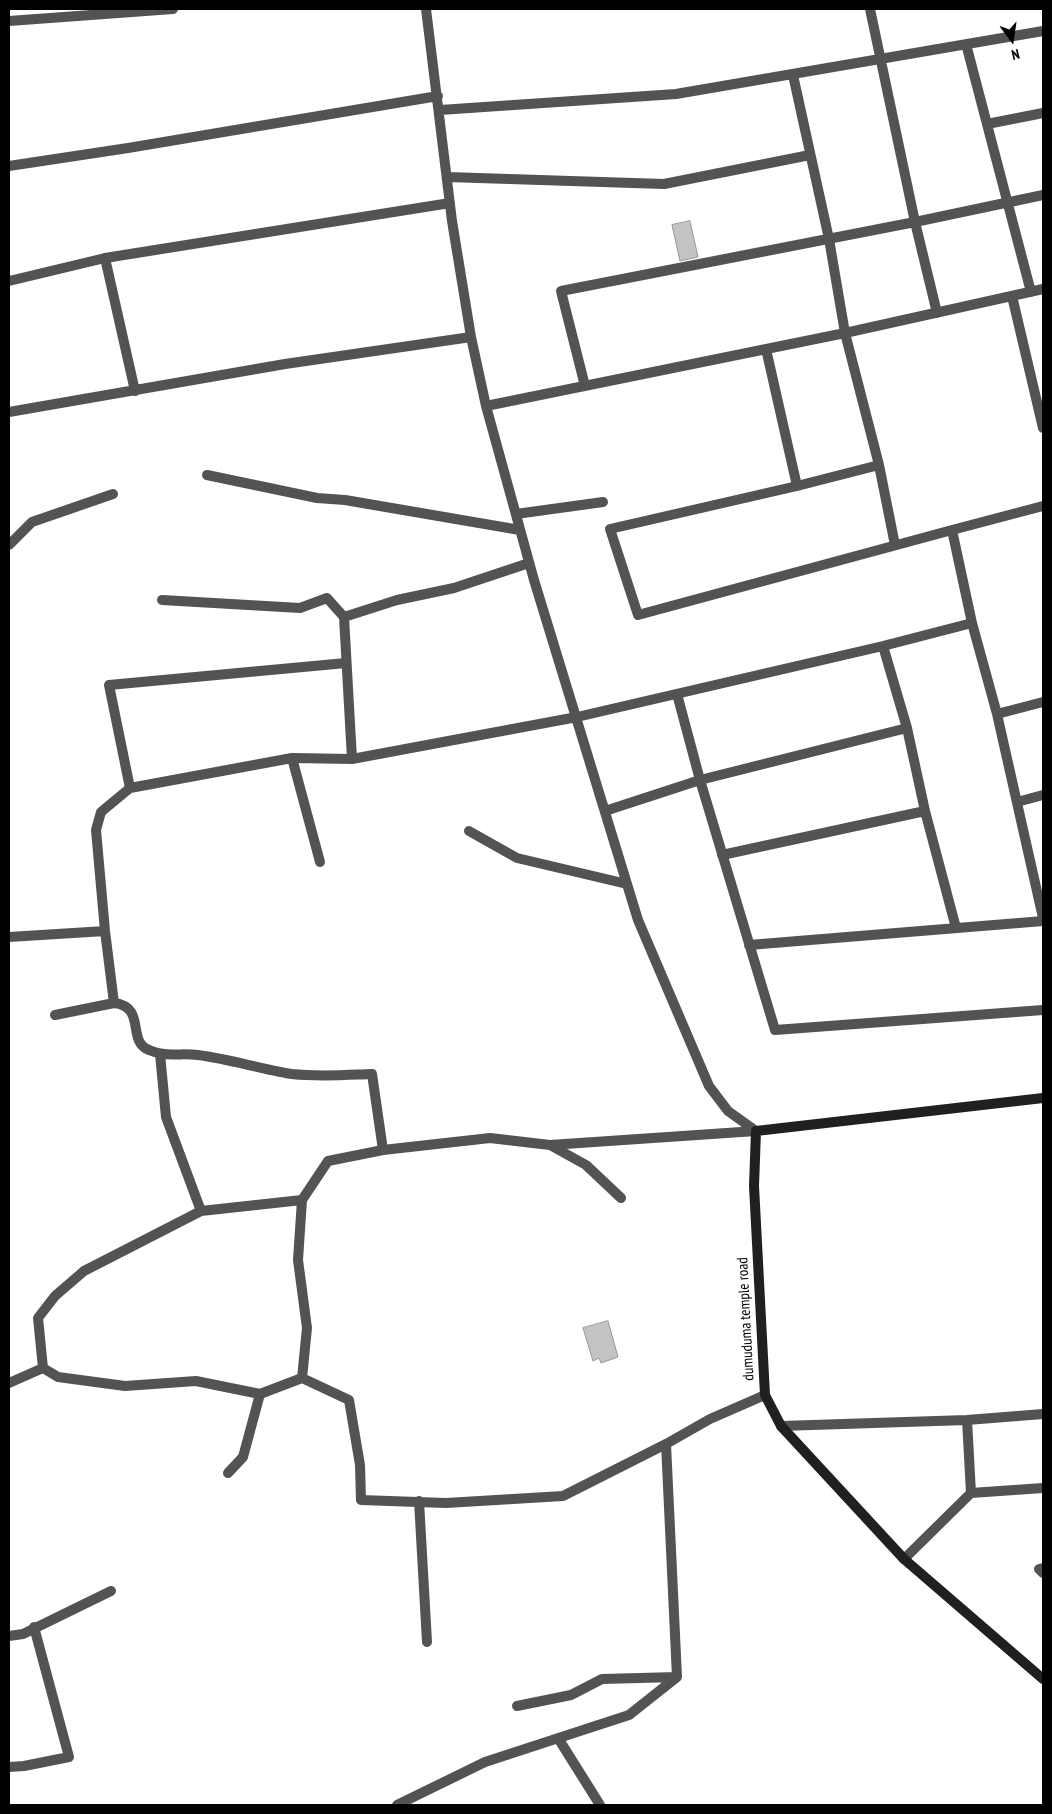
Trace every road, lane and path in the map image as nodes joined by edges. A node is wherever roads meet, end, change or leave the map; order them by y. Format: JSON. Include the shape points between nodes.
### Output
{"nodes":[{"id":1,"x":174,"y":9,"type":"edge"},
{"id":2,"x":426,"y":9,"type":"edge"},
{"id":3,"x":870,"y":9,"type":"edge"},
{"id":4,"x":9,"y":21,"type":"edge"},
{"id":5,"x":1043,"y":31,"type":"edge"},
{"id":6,"x":966,"y":44,"type":"junction"},
{"id":7,"x":880,"y":60,"type":"junction"},
{"id":8,"x":793,"y":75,"type":"junction"},
{"id":9,"x":438,"y":96,"type":"junction"},
{"id":10,"x":440,"y":110,"type":"junction"},
{"id":11,"x":1043,"y":113,"type":"edge"},
{"id":12,"x":987,"y":124,"type":"junction"},
{"id":13,"x":810,"y":154,"type":"junction"},
{"id":14,"x":9,"y":166,"type":"edge"},
{"id":15,"x":447,"y":178,"type":"junction"},
{"id":16,"x":1043,"y":195,"type":"edge"},
{"id":17,"x":1007,"y":202,"type":"junction"},
{"id":18,"x":450,"y":204,"type":"junction"},
{"id":19,"x":916,"y":222,"type":"junction"},
{"id":20,"x":829,"y":239,"type":"junction"},
{"id":21,"x":105,"y":258,"type":"junction"},
{"id":22,"x":9,"y":282,"type":"edge"},
{"id":23,"x":1043,"y":289,"type":"edge"},
{"id":24,"x":1031,"y":292,"type":"junction"},
{"id":25,"x":1012,"y":296,"type":"junction"},
{"id":26,"x":938,"y":313,"type":"junction"},
{"id":27,"x":844,"y":333,"type":"junction"},
{"id":28,"x":471,"y":337,"type":"junction"},
{"id":29,"x":766,"y":349,"type":"junction"},
{"id":30,"x":585,"y":386,"type":"junction"},
{"id":31,"x":135,"y":391,"type":"junction"},
{"id":32,"x":486,"y":406,"type":"junction"},
{"id":33,"x":9,"y":412,"type":"edge"},
{"id":34,"x":1043,"y":423,"type":"edge"},
{"id":35,"x":879,"y":465,"type":"junction"},
{"id":36,"x":207,"y":474,"type":"dead end"},
{"id":37,"x":797,"y":486,"type":"junction"},
{"id":38,"x":113,"y":494,"type":"dead end"},
{"id":39,"x":603,"y":502,"type":"dead end"},
{"id":40,"x":1043,"y":506,"type":"edge"},
{"id":41,"x":516,"y":514,"type":"junction"},
{"id":42,"x":520,"y":530,"type":"junction"},
{"id":43,"x":952,"y":530,"type":"junction"},
{"id":44,"x":9,"y":545,"type":"edge"},
{"id":45,"x":895,"y":545,"type":"junction"},
{"id":46,"x":529,"y":563,"type":"junction"},
{"id":47,"x":162,"y":600,"type":"dead end"},
{"id":48,"x":344,"y":617,"type":"junction"},
{"id":49,"x":972,"y":623,"type":"junction"},
{"id":50,"x":883,"y":646,"type":"junction"},
{"id":51,"x":346,"y":663,"type":"junction"},
{"id":52,"x":677,"y":694,"type":"junction"},
{"id":53,"x":1043,"y":702,"type":"edge"},
{"id":54,"x":997,"y":714,"type":"junction"},
{"id":55,"x":577,"y":717,"type":"junction"},
{"id":56,"x":907,"y":728,"type":"junction"},
{"id":57,"x":292,"y":758,"type":"junction"},
{"id":58,"x":352,"y":760,"type":"junction"},
{"id":59,"x":700,"y":780,"type":"junction"},
{"id":60,"x":130,"y":788,"type":"junction"},
{"id":61,"x":1043,"y":795,"type":"edge"},
{"id":62,"x":1017,"y":802,"type":"junction"},
{"id":63,"x":605,"y":811,"type":"junction"},
{"id":64,"x":925,"y":811,"type":"junction"},
{"id":65,"x":470,"y":831,"type":"dead end"},
{"id":66,"x":722,"y":855,"type":"junction"},
{"id":67,"x":320,"y":862,"type":"dead end"},
{"id":68,"x":627,"y":884,"type":"junction"},
{"id":69,"x":1043,"y":919,"type":"edge"},
{"id":70,"x":956,"y":928,"type":"junction"},
{"id":71,"x":105,"y":931,"type":"junction"},
{"id":72,"x":9,"y":937,"type":"edge"},
{"id":73,"x":749,"y":945,"type":"junction"},
{"id":74,"x":114,"y":1003,"type":"junction"},
{"id":75,"x":1043,"y":1010,"type":"edge"},
{"id":76,"x":55,"y":1015,"type":"dead end"},
{"id":77,"x":160,"y":1054,"type":"junction"},
{"id":78,"x":1043,"y":1098,"type":"edge"},
{"id":79,"x":756,"y":1131,"type":"junction"},
{"id":80,"x":550,"y":1145,"type":"junction"},
{"id":81,"x":383,"y":1150,"type":"junction"},
{"id":82,"x":621,"y":1198,"type":"dead end"},
{"id":83,"x":302,"y":1200,"type":"junction"},
{"id":84,"x":201,"y":1211,"type":"junction"},
{"id":85,"x":43,"y":1368,"type":"junction"},
{"id":86,"x":302,"y":1378,"type":"junction"},
{"id":87,"x":9,"y":1383,"type":"edge"},
{"id":88,"x":260,"y":1394,"type":"junction"},
{"id":89,"x":765,"y":1395,"type":"junction"},
{"id":90,"x":1043,"y":1414,"type":"edge"},
{"id":91,"x":967,"y":1420,"type":"junction"},
{"id":92,"x":781,"y":1426,"type":"junction"},
{"id":93,"x":666,"y":1444,"type":"junction"},
{"id":94,"x":228,"y":1473,"type":"dead end"},
{"id":95,"x":1043,"y":1488,"type":"edge"},
{"id":96,"x":971,"y":1493,"type":"junction"},
{"id":97,"x":419,"y":1501,"type":"junction"},
{"id":98,"x":904,"y":1559,"type":"junction"},
{"id":99,"x":1043,"y":1568,"type":"edge"},
{"id":100,"x":1043,"y":1573,"type":"edge"},
{"id":101,"x":111,"y":1591,"type":"dead end"},
{"id":102,"x":34,"y":1627,"type":"junction"},
{"id":103,"x":9,"y":1636,"type":"edge"},
{"id":104,"x":427,"y":1642,"type":"dead end"},
{"id":105,"x":677,"y":1677,"type":"junction"},
{"id":106,"x":1043,"y":1679,"type":"edge"},
{"id":107,"x":517,"y":1706,"type":"dead end"},
{"id":108,"x":558,"y":1738,"type":"junction"},
{"id":109,"x":9,"y":1767,"type":"edge"},
{"id":110,"x":397,"y":1805,"type":"edge"},
{"id":111,"x":600,"y":1805,"type":"edge"}],
"edges":[{"from":1,"to":4,"type":"street"},
{"from":2,"to":9,"type":"street"},
{"from":3,"to":7,"type":"street"},
{"from":5,"to":6,"type":"street"},
{"from":6,"to":7,"type":"street"},
{"from":6,"to":12,"type":"street"},
{"from":7,"to":8,"type":"street"},
{"from":7,"to":19,"type":"street"},
{"from":8,"to":10,"type":"street","via":[[676,94]]},
{"from":8,"to":13,"type":"street"},
{"from":9,"to":10,"type":"street"},
{"from":9,"to":14,"type":"street"},
{"from":10,"to":15,"type":"street"},
{"from":11,"to":12,"type":"street"},
{"from":12,"to":17,"type":"street"},
{"from":13,"to":15,"type":"street","via":[[664,184]]},
{"from":13,"to":20,"type":"street"},
{"from":15,"to":18,"type":"street"},
{"from":16,"to":17,"type":"street"},
{"from":17,"to":19,"type":"street"},
{"from":17,"to":24,"type":"street"},
{"from":18,"to":21,"type":"street"},
{"from":18,"to":28,"type":"street"},
{"from":19,"to":20,"type":"street"},
{"from":19,"to":26,"type":"street"},
{"from":20,"to":27,"type":"street"},
{"from":20,"to":30,"type":"street","via":[[561,292]]},
{"from":21,"to":22,"type":"street"},
{"from":21,"to":31,"type":"street"},
{"from":23,"to":24,"type":"street"},
{"from":24,"to":25,"type":"street"},
{"from":25,"to":26,"type":"street"},
{"from":25,"to":34,"type":"street"},
{"from":26,"to":27,"type":"street"},
{"from":27,"to":29,"type":"street"},
{"from":27,"to":35,"type":"street"},
{"from":28,"to":31,"type":"street","via":[[285,364]]},
{"from":28,"to":32,"type":"street"},
{"from":29,"to":30,"type":"street"},
{"from":29,"to":37,"type":"street"},
{"from":30,"to":32,"type":"street"},
{"from":31,"to":33,"type":"street"},
{"from":32,"to":41,"type":"street"},
{"from":35,"to":37,"type":"street"},
{"from":35,"to":45,"type":"street"},
{"from":36,"to":42,"type":"street","via":[[317,498]]},
{"from":37,"to":45,"type":"street","via":[[610,529],[638,615]]},
{"from":38,"to":44,"type":"street","via":[[32,522]]},
{"from":39,"to":41,"type":"street"},
{"from":40,"to":43,"type":"street"},
{"from":41,"to":42,"type":"street"},
{"from":42,"to":46,"type":"street"},
{"from":43,"to":45,"type":"street"},
{"from":43,"to":49,"type":"street"},
{"from":46,"to":48,"type":"street","via":[[454,588],[397,600]]},
{"from":46,"to":55,"type":"street"},
{"from":47,"to":48,"type":"street","via":[[300,608],[327,598]]},
{"from":48,"to":51,"type":"street"},
{"from":49,"to":50,"type":"street"},
{"from":49,"to":54,"type":"street"},
{"from":50,"to":52,"type":"street"},
{"from":50,"to":56,"type":"street"},
{"from":51,"to":58,"type":"street"},
{"from":51,"to":60,"type":"street","via":[[109,685]]},
{"from":52,"to":55,"type":"street"},
{"from":52,"to":59,"type":"street"},
{"from":53,"to":54,"type":"street"},
{"from":54,"to":62,"type":"street"},
{"from":55,"to":58,"type":"street"},
{"from":55,"to":63,"type":"street"},
{"from":56,"to":59,"type":"street"},
{"from":56,"to":64,"type":"street"},
{"from":57,"to":58,"type":"street"},
{"from":57,"to":60,"type":"street"},
{"from":57,"to":67,"type":"street"},
{"from":59,"to":63,"type":"street"},
{"from":59,"to":66,"type":"street"},
{"from":60,"to":71,"type":"street","via":[[101,812],[96,830]]},
{"from":61,"to":62,"type":"street"},
{"from":62,"to":69,"type":"street"},
{"from":63,"to":68,"type":"street"},
{"from":64,"to":66,"type":"street"},
{"from":64,"to":70,"type":"street"},
{"from":65,"to":68,"type":"street","via":[[517,858]]},
{"from":66,"to":73,"type":"street"},
{"from":68,"to":79,"type":"street","via":[[638,920],[709,1086],[728,1111]]},
{"from":69,"to":70,"type":"street"},
{"from":70,"to":73,"type":"street"},
{"from":71,"to":72,"type":"street"},
{"from":71,"to":74,"type":"street"},
{"from":73,"to":75,"type":"street","via":[[775,1030]]},
{"from":74,"to":76,"type":"street"},
{"from":74,"to":77,"type":"street","via":[[130,1009],[138,1038],[147,1050]]},
{"from":77,"to":81,"type":"street","via":[[198,1055],[292,1074],[372,1074]]},
{"from":77,"to":84,"type":"street","via":[[166,1117]]},
{"from":78,"to":79,"type":"street"},
{"from":79,"to":80,"type":"street"},
{"from":79,"to":89,"type":"street","name":"dumuduma temple road","via":[[754,1186]]},
{"from":80,"to":81,"type":"street","via":[[490,1138]]},
{"from":80,"to":82,"type":"street","via":[[586,1165]]},
{"from":81,"to":83,"type":"street","via":[[328,1161]]},
{"from":83,"to":84,"type":"street"},
{"from":83,"to":86,"type":"street","via":[[298,1260],[307,1328]]},
{"from":84,"to":85,"type":"street","via":[[84,1271],[55,1296],[38,1318]]},
{"from":85,"to":87,"type":"street"},
{"from":85,"to":88,"type":"street","via":[[58,1377],[125,1386],[196,1380]]},
{"from":86,"to":88,"type":"street"},
{"from":86,"to":97,"type":"street","via":[[349,1400],[360,1465],[361,1500]]},
{"from":88,"to":94,"type":"street","via":[[243,1457]]},
{"from":89,"to":92,"type":"street","name":"dumuduma temple road"},
{"from":89,"to":93,"type":"street","via":[[710,1419]]},
{"from":90,"to":91,"type":"street"},
{"from":91,"to":92,"type":"street"},
{"from":91,"to":96,"type":"street"},
{"from":92,"to":98,"type":"street","name":"dumuduma temple road"},
{"from":93,"to":97,"type":"street","via":[[564,1496],[446,1503]]},
{"from":93,"to":105,"type":"street"},
{"from":95,"to":96,"type":"street"},
{"from":96,"to":98,"type":"street"},
{"from":97,"to":104,"type":"street"},
{"from":98,"to":106,"type":"street","name":"dumuduma temple road"},
{"from":99,"to":100,"type":"street","via":[[1039,1569]]},
{"from":101,"to":102,"type":"street"},
{"from":102,"to":103,"type":"street","via":[[23,1634]]},
{"from":102,"to":109,"type":"street","via":[[69,1757]]},
{"from":105,"to":107,"type":"street","via":[[602,1679],[571,1695]]},
{"from":105,"to":108,"type":"street","via":[[629,1715]]},
{"from":108,"to":110,"type":"street","via":[[485,1762]]},
{"from":108,"to":111,"type":"street"}]}
